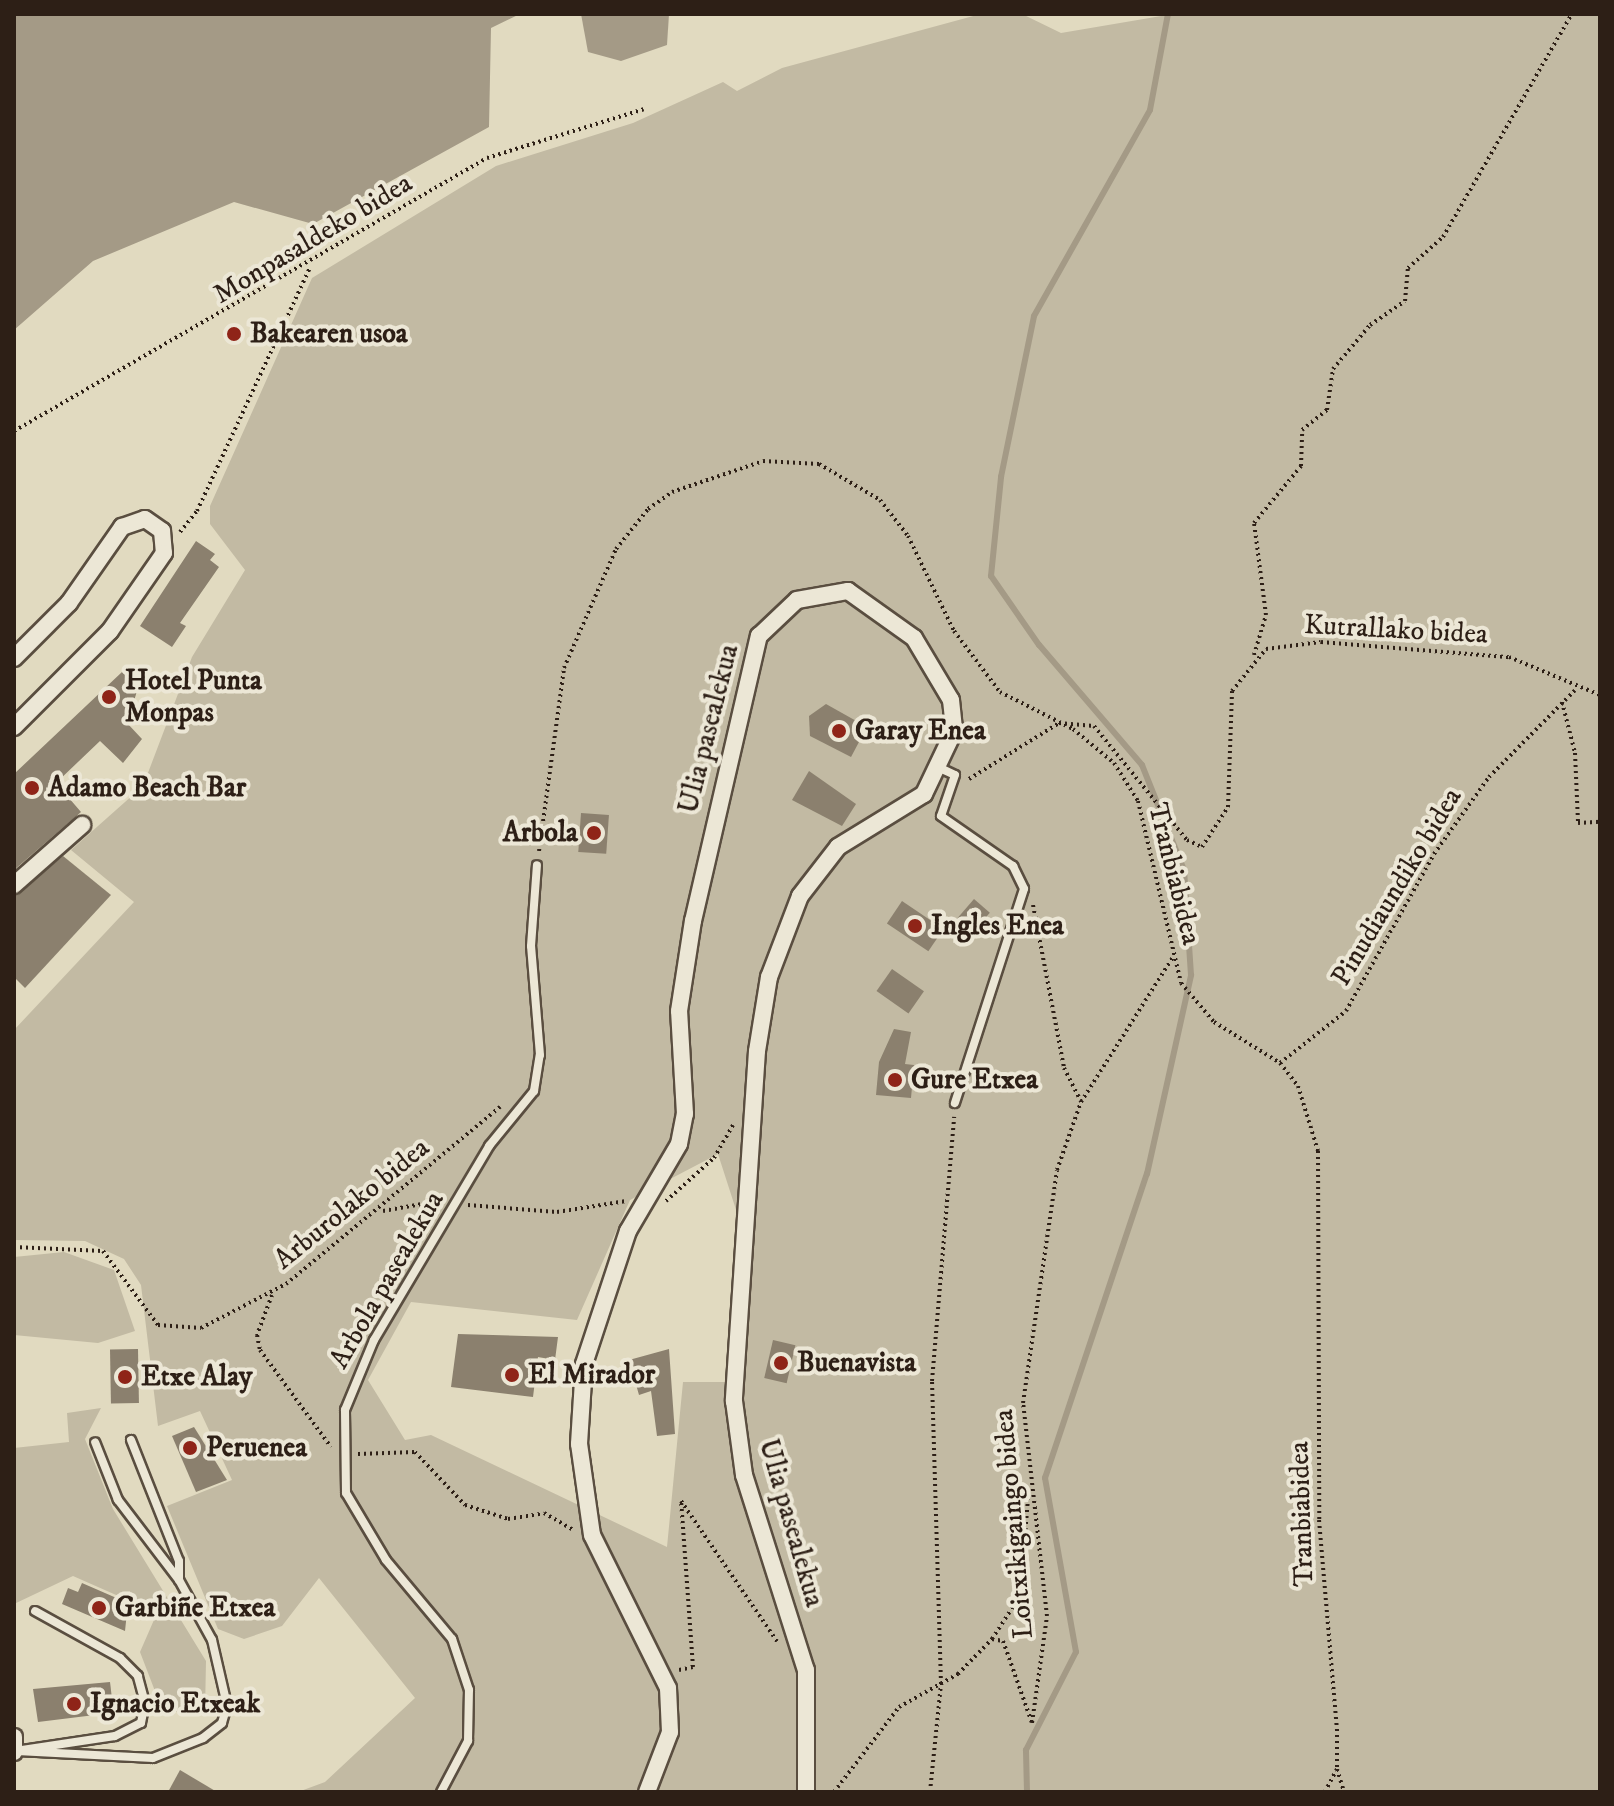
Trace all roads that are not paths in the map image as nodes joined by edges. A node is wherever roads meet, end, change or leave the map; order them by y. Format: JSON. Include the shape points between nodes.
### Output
{"nodes":[{"id":1,"x":14,"y":658,"type":"edge"},
{"id":2,"x":14,"y":727,"type":"edge"},
{"id":3,"x":948,"y":772,"type":"junction"},
{"id":4,"x":82,"y":825,"type":"dead end"},
{"id":5,"x":537,"y":865,"type":"road end"},
{"id":6,"x":14,"y":885,"type":"edge"},
{"id":7,"x":955,"y":1103,"type":"road end"},
{"id":8,"x":131,"y":1440,"type":"dead end"},
{"id":9,"x":95,"y":1442,"type":"dead end"},
{"id":10,"x":179,"y":1580,"type":"junction"},
{"id":11,"x":35,"y":1611,"type":"dead end"},
{"id":12,"x":15,"y":1749,"type":"edge"},
{"id":13,"x":441,"y":1792,"type":"edge"},
{"id":14,"x":647,"y":1792,"type":"edge"},
{"id":15,"x":806,"y":1792,"type":"edge"}],
"edges":[{"from":1,"to":2,"type":"street","via":[[69,603],[122,527],[154,523],[164,553],[110,631]]},
{"from":3,"to":7,"type":"lane","via":[[941,816],[1013,866],[1024,889]]},
{"from":3,"to":14,"type":"street","name":"Ulia pasealekua","via":[[954,731],[951,700],[914,638],[872,603],[848,591],[797,600],[759,636],[679,1011],[685,1114],[679,1144],[628,1231],[584,1364],[579,1444],[592,1535],[668,1688],[670,1732]]},
{"from":3,"to":15,"type":"street","name":"Ulia pasealekua","via":[[924,794],[838,847],[800,896],[773,962],[757,1051],[734,1401],[744,1475],[806,1670]]},
{"from":4,"to":6,"type":"street"},
{"from":5,"to":13,"type":"lane","name":"Arbola pasealekua","via":[[532,973],[540,1055],[534,1091],[489,1146],[352,1379],[346,1493],[386,1560],[452,1639],[469,1690],[468,1741]]},
{"from":8,"to":10,"type":"lane","via":[[179,1561]]},
{"from":9,"to":10,"type":"lane","via":[[118,1500]]},
{"from":10,"to":12,"type":"lane","via":[[223,1667],[222,1723],[179,1752],[153,1758]]},
{"from":11,"to":12,"type":"lane","via":[[120,1658],[138,1676],[145,1703],[141,1723],[115,1736]]}]}
